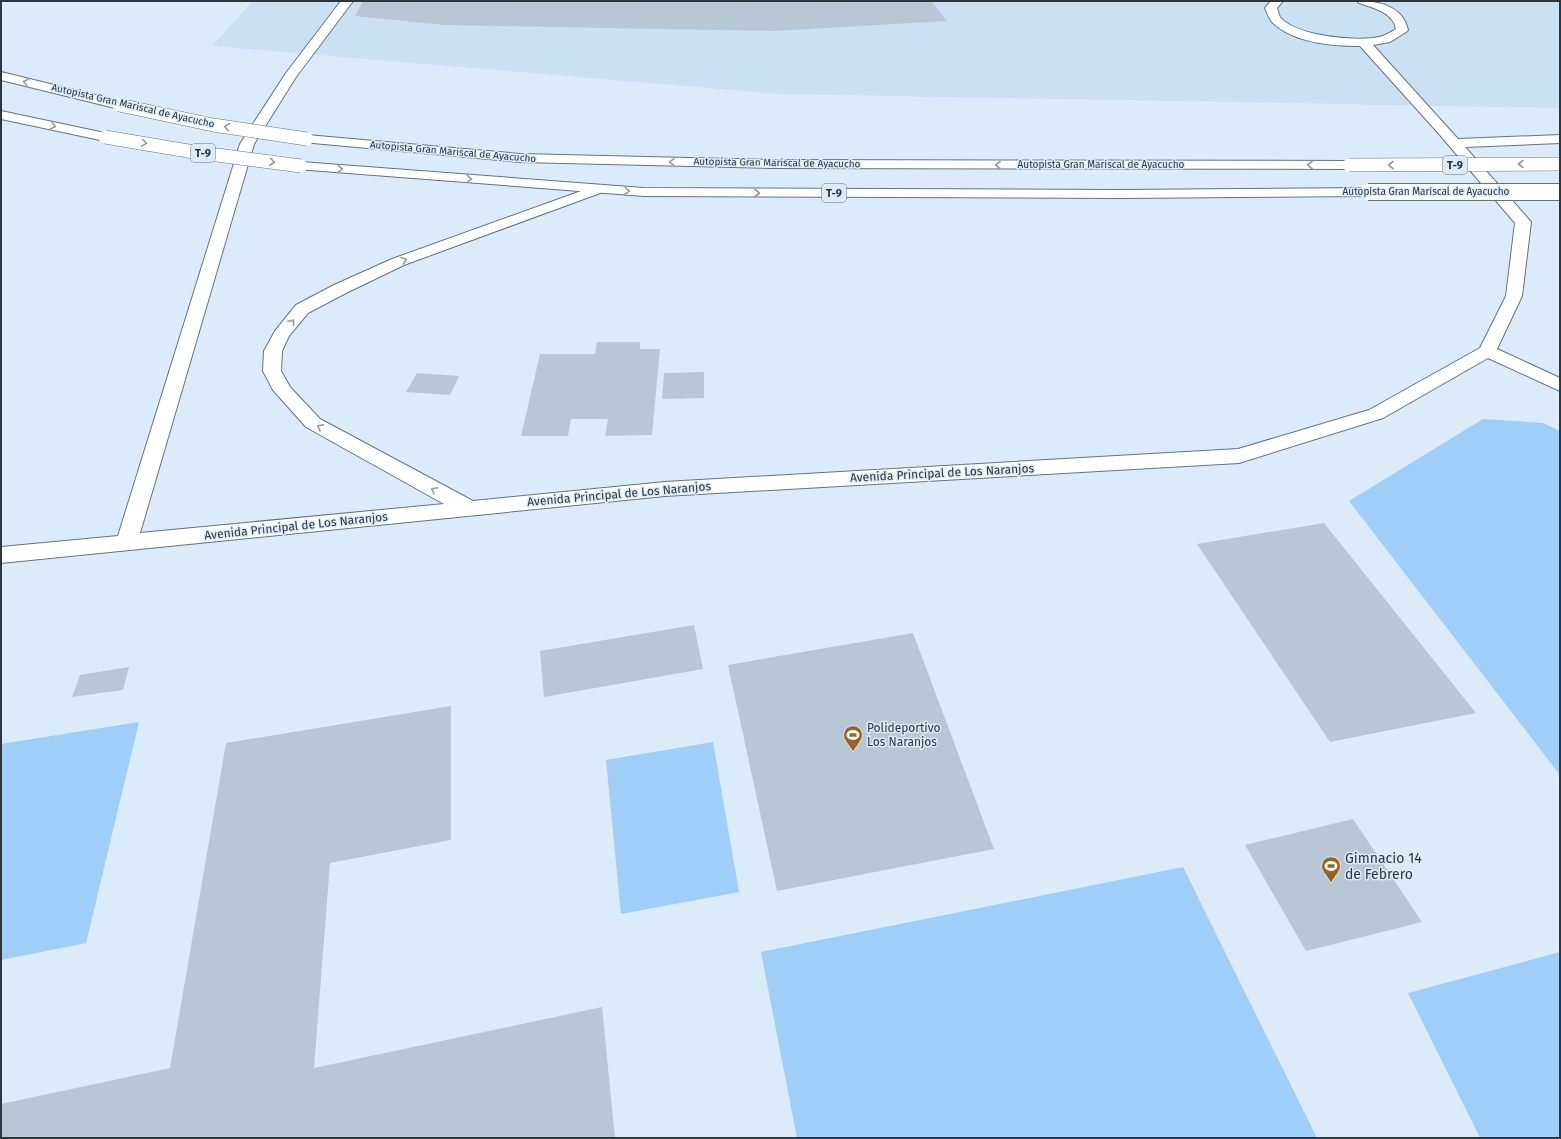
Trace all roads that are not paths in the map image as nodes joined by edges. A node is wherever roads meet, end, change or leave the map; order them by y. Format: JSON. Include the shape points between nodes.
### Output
{"nodes":[{"id":1,"x":346,"y":1,"type":"edge"},
{"id":2,"x":1278,"y":1,"type":"edge"},
{"id":3,"x":1363,"y":1,"type":"edge"},
{"id":4,"x":1363,"y":42,"type":"junction"},
{"id":5,"x":1,"y":76,"type":"edge"},
{"id":6,"x":1,"y":115,"type":"edge"},
{"id":7,"x":1560,"y":139,"type":"edge"},
{"id":8,"x":1454,"y":143,"type":"junction"},
{"id":9,"x":1560,"y":164,"type":"edge"},
{"id":10,"x":598,"y":189,"type":"junction"},
{"id":11,"x":1560,"y":192,"type":"edge"},
{"id":12,"x":1487,"y":351,"type":"junction"},
{"id":13,"x":1560,"y":385,"type":"edge"},
{"id":14,"x":469,"y":508,"type":"junction"},
{"id":15,"x":127,"y":542,"type":"junction"},
{"id":16,"x":1,"y":555,"type":"edge"}],
"edges":[{"from":1,"to":15,"type":"main road","via":[[290,76],[247,144]]},
{"from":2,"to":4,"type":"main road","via":[[1271,8],[1272,15],[1280,24],[1317,38]]},
{"from":3,"to":4,"type":"main road","via":[[1394,14],[1401,22],[1402,30],[1395,36]]},
{"from":4,"to":8,"type":"main road"},
{"from":9,"to":5,"type":"main road","name":"Autopista Gran Mariscal de Ayacucho","number":"T-9","one_way":true,"bridge":true,"via":[[772,164],[528,159],[307,139],[213,125]]},
{"from":6,"to":10,"type":"main road","name":"Autopista Gran Mariscal de Ayacucho","number":"T-9","one_way":true,"bridge":true,"via":[[105,137],[301,166]]},
{"from":7,"to":8,"type":"main road"},
{"from":8,"to":12,"type":"main road","via":[[1523,222],[1514,296]]},
{"from":10,"to":11,"type":"main road","name":"Autopista Gran Mariscal de Ayacucho","number":"T-9","one_way":true,"bridge":true,"via":[[644,192],[1120,194]]},
{"from":14,"to":10,"type":"main road","number":"T-9","one_way":true,"via":[[313,423],[282,390],[272,371],[273,351],[281,335],[302,309],[340,289],[398,262]]},
{"from":12,"to":13,"type":"main road"},
{"from":12,"to":14,"type":"main road","name":"Avenida Principal de Los Naranjos","via":[[1376,414],[1239,456],[665,489]]},
{"from":14,"to":15,"type":"main road","name":"Avenida Principal de Los Naranjos"},
{"from":15,"to":16,"type":"main road","name":"Avenida Principal de Los Naranjos"}]}
